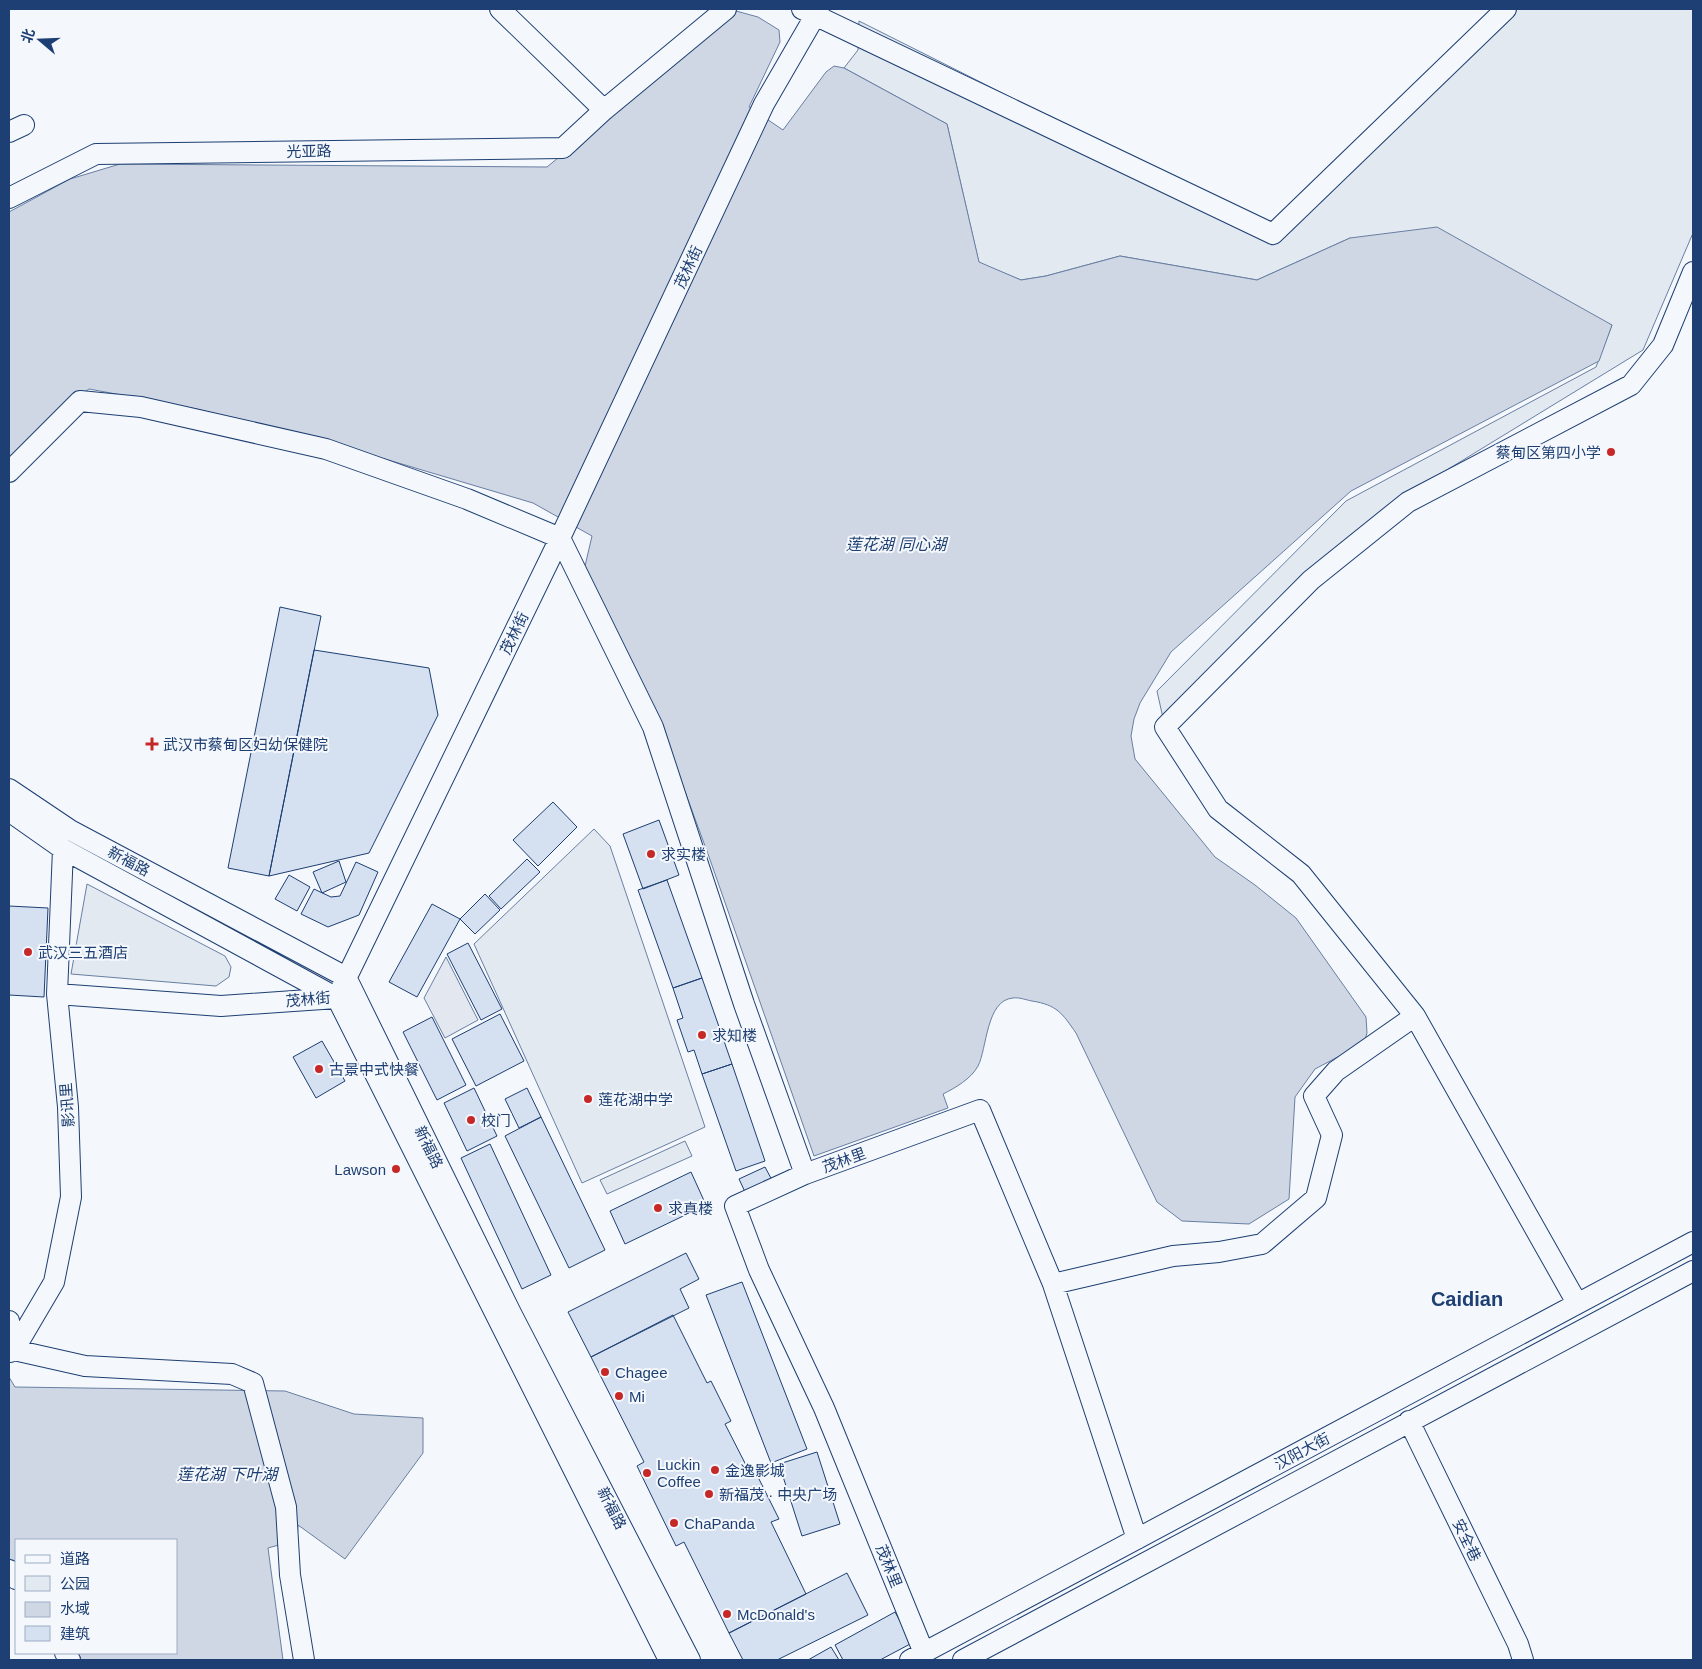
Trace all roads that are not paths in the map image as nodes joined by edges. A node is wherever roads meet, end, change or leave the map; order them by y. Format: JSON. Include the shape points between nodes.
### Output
{"nodes":[{"id":1,"x":500,"y":9,"type":"edge"},
{"id":2,"x":726,"y":9,"type":"edge"},
{"id":3,"x":1506,"y":9,"type":"edge"},
{"id":4,"x":815,"y":10,"type":"edge"},
{"id":5,"x":604,"y":110,"type":"junction"},
{"id":6,"x":9,"y":198,"type":"edge"},
{"id":7,"x":1693,"y":272,"type":"edge"},
{"id":8,"x":9,"y":472,"type":"edge"},
{"id":9,"x":560,"y":538,"type":"junction"},
{"id":10,"x":9,"y":788,"type":"edge"},
{"id":11,"x":9,"y":811,"type":"edge"},
{"id":12,"x":62,"y":848,"type":"junction"},
{"id":13,"x":346,"y":977,"type":"junction"},
{"id":14,"x":57,"y":994,"type":"junction"},
{"id":15,"x":338,"y":998,"type":"junction"},
{"id":16,"x":1415,"y":1016,"type":"junction"},
{"id":17,"x":804,"y":1174,"type":"junction"},
{"id":18,"x":1693,"y":1242,"type":"edge"},
{"id":19,"x":1693,"y":1271,"type":"edge"},
{"id":20,"x":1053,"y":1284,"type":"junction"},
{"id":21,"x":1578,"y":1303,"type":"junction"},
{"id":22,"x":9,"y":1321,"type":"edge"},
{"id":23,"x":12,"y":1351,"type":"edge"},
{"id":24,"x":1410,"y":1421,"type":"junction"},
{"id":25,"x":1137,"y":1539,"type":"junction"},
{"id":26,"x":917,"y":1656,"type":"edge"},
{"id":27,"x":304,"y":1660,"type":"edge"},
{"id":28,"x":669,"y":1660,"type":"edge"},
{"id":29,"x":690,"y":1660,"type":"edge"},
{"id":30,"x":963,"y":1660,"type":"edge"},
{"id":31,"x":1523,"y":1660,"type":"edge"}],
"edges":[{"from":1,"to":5,"type":"street"},
{"from":2,"to":5,"type":"street","name":"光亚路"},
{"from":3,"to":4,"type":"street","via":[[1273,234]]},
{"from":4,"to":9,"type":"street","name":"茂林街","via":[[764,104]]},
{"from":5,"to":6,"type":"street","name":"光亚路","via":[[563,148],[96,154]]},
{"from":7,"to":16,"type":"street","via":[[1663,345],[1631,385],[1408,502],[1311,580],[1165,727],[1218,809],[1301,874]]},
{"from":8,"to":9,"type":"street","via":[[80,400],[140,407],[326,449],[467,499]]},
{"from":9,"to":13,"type":"street","name":"茂林街"},
{"from":9,"to":17,"type":"street","via":[[653,727]]},
{"from":10,"to":13,"type":"street","name":"新福路","via":[[70,830]]},
{"from":11,"to":12,"type":"street","name":"新福路"},
{"from":12,"to":14,"type":"street","name":"影讯里"},
{"from":12,"to":15,"type":"street","name":"新福路"},
{"from":13,"to":15,"type":"street","name":"茂林街"},
{"from":13,"to":29,"type":"street","name":"新福路","via":[[511,1312]]},
{"from":14,"to":15,"type":"street","name":"茂林街","via":[[221,1006]]},
{"from":14,"to":23,"type":"street","name":"影讯里","via":[[68,1107],[72,1197],[54,1282]]},
{"from":15,"to":28,"type":"street","name":"新福路"},
{"from":16,"to":20,"type":"street","via":[[1336,1071],[1314,1096],[1332,1135],[1316,1198],[1262,1244],[1173,1256]]},
{"from":16,"to":21,"type":"street"},
{"from":17,"to":20,"type":"street","name":"茂林里","via":[[980,1110]]},
{"from":17,"to":26,"type":"street","name":"茂林里","via":[[735,1206],[759,1270],[824,1408]]},
{"from":18,"to":21,"type":"street","name":"汉阳大街"},
{"from":19,"to":24,"type":"street","name":"汉阳大街"},
{"from":20,"to":25,"type":"street","name":"茂林里"},
{"from":21,"to":25,"type":"street","name":"汉阳大街"},
{"from":22,"to":23,"type":"street"},
{"from":23,"to":27,"type":"street","via":[[86,1366],[232,1374],[253,1382],[286,1507],[290,1575]]},
{"from":24,"to":30,"type":"street","name":"汉阳大街"},
{"from":24,"to":31,"type":"street","name":"安全巷"},
{"from":25,"to":26,"type":"street","name":"汉阳大街"}]}
